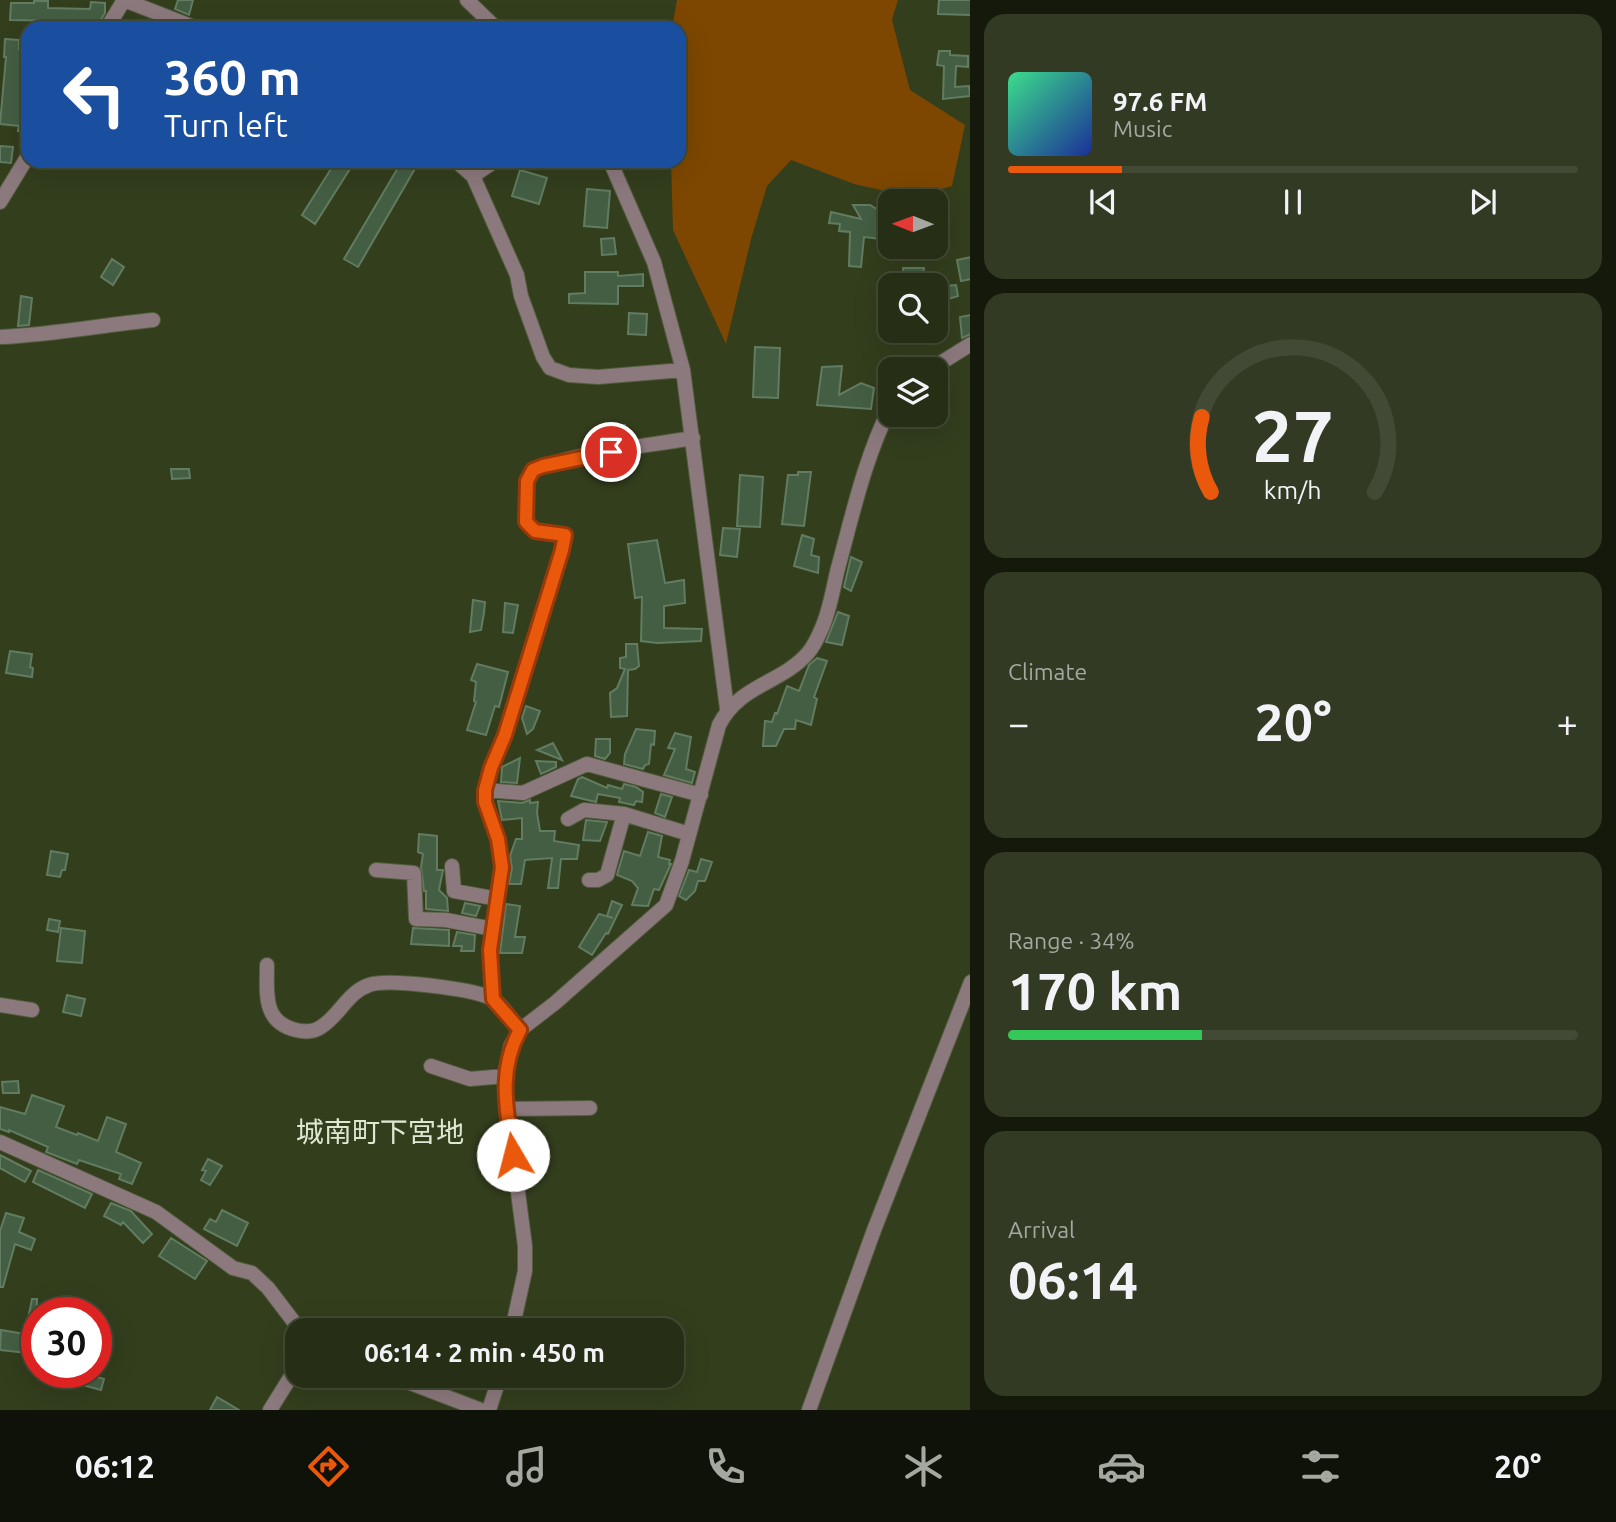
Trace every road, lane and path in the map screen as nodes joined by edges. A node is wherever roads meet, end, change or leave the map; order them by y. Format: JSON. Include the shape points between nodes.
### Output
{"nodes":[{"id":1,"x":124,"y":0,"type":"edge"},
{"id":2,"x":467,"y":0,"type":"edge"},
{"id":3,"x":111,"y":21,"type":"edge"},
{"id":4,"x":178,"y":21,"type":"edge"},
{"id":5,"x":489,"y":21,"type":"edge"},
{"id":6,"x":21,"y":168,"type":"edge"},
{"id":7,"x":464,"y":168,"type":"edge"},
{"id":8,"x":485,"y":168,"type":"edge"},
{"id":9,"x":613,"y":168,"type":"edge"},
{"id":10,"x":473,"y":176,"type":"junction"},
{"id":11,"x":0,"y":202,"type":"edge"},
{"id":12,"x":153,"y":320,"type":"dead end"},
{"id":13,"x":0,"y":337,"type":"edge"},
{"id":14,"x":970,"y":344,"type":"edge"},
{"id":15,"x":948,"y":358,"type":"edge"},
{"id":16,"x":683,"y":370,"type":"junction"},
{"id":17,"x":882,"y":427,"type":"edge"},
{"id":18,"x":693,"y":438,"type":"junction"},
{"id":19,"x":727,"y":709,"type":"junction"},
{"id":20,"x":485,"y":790,"type":"junction"},
{"id":21,"x":701,"y":795,"type":"junction"},
{"id":22,"x":624,"y":814,"type":"junction"},
{"id":23,"x":568,"y":819,"type":"dead end"},
{"id":24,"x":689,"y":834,"type":"junction"},
{"id":25,"x":452,"y":866,"type":"dead end"},
{"id":26,"x":376,"y":870,"type":"dead end"},
{"id":27,"x":589,"y":880,"type":"dead end"},
{"id":28,"x":498,"y":899,"type":"junction"},
{"id":29,"x":493,"y":929,"type":"junction"},
{"id":30,"x":267,"y":965,"type":"dead end"},
{"id":31,"x":970,"y":982,"type":"edge"},
{"id":32,"x":493,"y":999,"type":"junction"},
{"id":33,"x":0,"y":1005,"type":"edge"},
{"id":34,"x":32,"y":1010,"type":"dead end"},
{"id":35,"x":520,"y":1030,"type":"junction"},
{"id":36,"x":431,"y":1066,"type":"dead end"},
{"id":37,"x":505,"y":1076,"type":"junction"},
{"id":38,"x":590,"y":1108,"type":"dead end"},
{"id":39,"x":507,"y":1109,"type":"junction"},
{"id":40,"x":0,"y":1142,"type":"edge"},
{"id":41,"x":291,"y":1318,"type":"edge"},
{"id":42,"x":515,"y":1318,"type":"edge"},
{"id":43,"x":285,"y":1386,"type":"edge"},
{"id":44,"x":423,"y":1388,"type":"edge"},
{"id":45,"x":496,"y":1388,"type":"edge"},
{"id":46,"x":270,"y":1410,"type":"edge"},
{"id":47,"x":481,"y":1410,"type":"edge"},
{"id":48,"x":489,"y":1410,"type":"edge"},
{"id":49,"x":809,"y":1410,"type":"edge"}],
"edges":[{"from":1,"to":3,"type":"street"},
{"from":1,"to":4,"type":"street"},
{"from":2,"to":5,"type":"street"},
{"from":6,"to":11,"type":"street"},
{"from":7,"to":10,"type":"street"},
{"from":8,"to":10,"type":"street"},
{"from":9,"to":16,"type":"street","via":[[654,261]]},
{"from":10,"to":16,"type":"street","via":[[517,275],[550,368],[598,377]]},
{"from":12,"to":13,"type":"street"},
{"from":14,"to":15,"type":"street"},
{"from":16,"to":18,"type":"street"},
{"from":17,"to":19,"type":"street","via":[[865,467],[823,627],[797,663]]},
{"from":18,"to":19,"type":"street"},
{"from":18,"to":20,"type":"street","via":[[584,456],[533,470],[527,481],[526,522],[535,531],[565,535],[564,542]]},
{"from":19,"to":21,"type":"street"},
{"from":20,"to":21,"type":"street","via":[[523,793],[587,764]]},
{"from":20,"to":28,"type":"street","via":[[502,867]]},
{"from":21,"to":24,"type":"street"},
{"from":22,"to":23,"type":"street","via":[[583,810]]},
{"from":22,"to":24,"type":"street"},
{"from":22,"to":27,"type":"street","via":[[607,875]]},
{"from":24,"to":35,"type":"street","via":[[666,905]]},
{"from":25,"to":28,"type":"street","via":[[454,891]]},
{"from":26,"to":29,"type":"street","via":[[414,873],[416,919]]},
{"from":28,"to":29,"type":"street"},
{"from":29,"to":32,"type":"street"},
{"from":30,"to":32,"type":"street","via":[[271,1014],[283,1027],[304,1032],[321,1028],[356,992],[371,984],[421,985]]},
{"from":31,"to":49,"type":"street"},
{"from":32,"to":35,"type":"street"},
{"from":33,"to":34,"type":"street"},
{"from":35,"to":37,"type":"street","via":[[511,1045]]},
{"from":36,"to":37,"type":"street","via":[[470,1079]]},
{"from":37,"to":39,"type":"street"},
{"from":38,"to":39,"type":"street"},
{"from":39,"to":42,"type":"street","via":[[526,1245]]},
{"from":40,"to":41,"type":"street","via":[[156,1212],[233,1268],[252,1273]]},
{"from":43,"to":46,"type":"street"},
{"from":44,"to":47,"type":"street"},
{"from":45,"to":48,"type":"street"}]}
